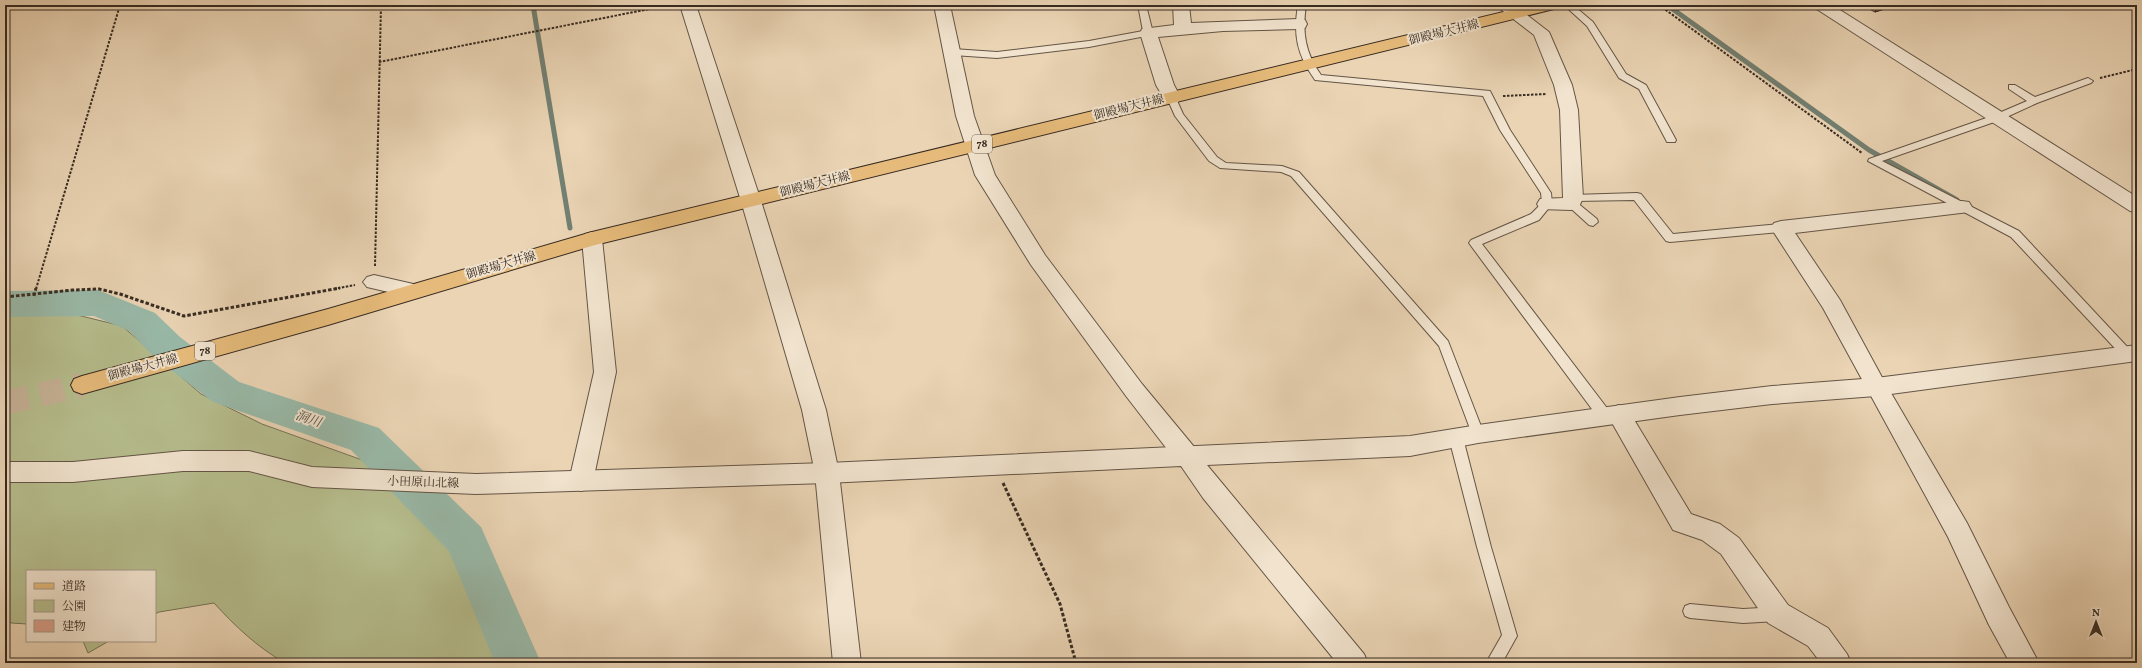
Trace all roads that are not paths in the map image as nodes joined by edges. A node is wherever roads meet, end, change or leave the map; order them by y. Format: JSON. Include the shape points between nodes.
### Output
{"nodes":[{"id":1,"x":688,"y":5,"type":"edge"},
{"id":2,"x":942,"y":5,"type":"edge"},
{"id":3,"x":1142,"y":5,"type":"edge"},
{"id":4,"x":1181,"y":5,"type":"edge"},
{"id":5,"x":1302,"y":5,"type":"edge"},
{"id":6,"x":1552,"y":5,"type":"edge"},
{"id":7,"x":1568,"y":5,"type":"edge"},
{"id":8,"x":1821,"y":5,"type":"edge"},
{"id":9,"x":1511,"y":10,"type":"edge"},
{"id":10,"x":1299,"y":24,"type":"junction"},
{"id":11,"x":1182,"y":28,"type":"junction"},
{"id":12,"x":1148,"y":33,"type":"junction"},
{"id":13,"x":952,"y":52,"type":"junction"},
{"id":14,"x":1309,"y":65,"type":"junction"},
{"id":15,"x":2088,"y":81,"type":"road end"},
{"id":16,"x":2012,"y":86,"type":"dead end"},
{"id":17,"x":1172,"y":98,"type":"junction"},
{"id":18,"x":2034,"y":101,"type":"junction"},
{"id":19,"x":1996,"y":118,"type":"junction"},
{"id":20,"x":1672,"y":140,"type":"dead end"},
{"id":21,"x":974,"y":146,"type":"junction"},
{"id":22,"x":751,"y":201,"type":"junction"},
{"id":23,"x":1572,"y":201,"type":"junction"},
{"id":24,"x":1547,"y":204,"type":"junction"},
{"id":25,"x":2137,"y":206,"type":"edge"},
{"id":26,"x":1962,"y":207,"type":"junction"},
{"id":27,"x":1593,"y":222,"type":"dead end"},
{"id":28,"x":1781,"y":228,"type":"junction"},
{"id":29,"x":592,"y":239,"type":"junction"},
{"id":30,"x":374,"y":282,"type":"road end"},
{"id":31,"x":414,"y":291,"type":"junction"},
{"id":32,"x":2132,"y":354,"type":"edge"},
{"id":33,"x":82,"y":385,"type":"tunnel mouth"},
{"id":34,"x":1876,"y":387,"type":"junction"},
{"id":35,"x":1612,"y":415,"type":"junction"},
{"id":36,"x":1467,"y":436,"type":"junction"},
{"id":37,"x":1186,"y":455,"type":"junction"},
{"id":38,"x":5,"y":472,"type":"edge"},
{"id":39,"x":827,"y":473,"type":"junction"},
{"id":40,"x":581,"y":481,"type":"junction"},
{"id":41,"x":1690,"y":612,"type":"dead end"},
{"id":42,"x":1778,"y":614,"type":"junction"},
{"id":43,"x":847,"y":663,"type":"edge"},
{"id":44,"x":1354,"y":663,"type":"edge"},
{"id":45,"x":1494,"y":663,"type":"edge"},
{"id":46,"x":1836,"y":663,"type":"edge"},
{"id":47,"x":2025,"y":663,"type":"edge"}],
"edges":[{"from":1,"to":22,"type":"street"},
{"from":2,"to":13,"type":"street"},
{"from":3,"to":12,"type":"lane"},
{"from":4,"to":11,"type":"street"},
{"from":5,"to":10,"type":"lane"},
{"from":6,"to":9,"type":"main road","name":"御殿場大井線","number":"78"},
{"from":7,"to":20,"type":"lane","via":[[1590,24],[1622,76],[1643,87]]},
{"from":8,"to":19,"type":"street"},
{"from":9,"to":14,"type":"main road","name":"御殿場大井線","number":"78"},
{"from":9,"to":23,"type":"street","via":[[1541,32],[1565,93],[1569,110]]},
{"from":10,"to":11,"type":"street"},
{"from":10,"to":14,"type":"lane","via":[[1302,52]]},
{"from":11,"to":12,"type":"street"},
{"from":12,"to":13,"type":"lane","via":[[1089,44],[997,55]]},
{"from":12,"to":17,"type":"street","via":[[1165,85]]},
{"from":13,"to":21,"type":"street"},
{"from":14,"to":17,"type":"main road","name":"御殿場大井線","number":"78"},
{"from":14,"to":24,"type":"lane","via":[[1318,78],[1487,93],[1505,130],[1546,193]]},
{"from":15,"to":18,"type":"lane"},
{"from":16,"to":18,"type":"lane"},
{"from":17,"to":21,"type":"main road","name":"御殿場大井線","number":"78"},
{"from":17,"to":36,"type":"lane","via":[[1178,114],[1213,158],[1224,166],[1282,169],[1296,174],[1444,344]]},
{"from":18,"to":19,"type":"lane"},
{"from":19,"to":25,"type":"street"},
{"from":19,"to":26,"type":"lane","via":[[1873,160]]},
{"from":21,"to":22,"type":"main road","name":"御殿場大井線","number":"78"},
{"from":21,"to":37,"type":"street","via":[[985,175],[1038,260],[1134,390]]},
{"from":22,"to":29,"type":"main road","name":"御殿場大井線","number":"78"},
{"from":22,"to":39,"type":"street","via":[[814,410]]},
{"from":23,"to":24,"type":"street"},
{"from":23,"to":27,"type":"lane"},
{"from":23,"to":28,"type":"lane","via":[[1637,196],[1670,238]]},
{"from":24,"to":35,"type":"lane","via":[[1535,217],[1475,243]]},
{"from":26,"to":28,"type":"street"},
{"from":26,"to":32,"type":"lane","via":[[2015,234]]},
{"from":28,"to":34,"type":"street","via":[[1832,305]]},
{"from":29,"to":31,"type":"main road","name":"御殿場大井線","number":"78"},
{"from":29,"to":40,"type":"street","via":[[605,372]]},
{"from":30,"to":31,"type":"street"},
{"from":31,"to":33,"type":"main road","name":"御殿場大井線","number":"78"},
{"from":32,"to":34,"type":"street","name":"小田原山北線"},
{"from":34,"to":35,"type":"street","name":"小田原山北線","via":[[1772,395]]},
{"from":34,"to":47,"type":"street","via":[[1958,530],[1999,616]]},
{"from":35,"to":36,"type":"street","name":"小田原山北線"},
{"from":35,"to":42,"type":"street","via":[[1682,522],[1711,532],[1730,546]]},
{"from":36,"to":37,"type":"street","name":"小田原山北線","via":[[1410,446]]},
{"from":36,"to":45,"type":"lane","via":[[1484,547],[1510,636]]},
{"from":37,"to":39,"type":"street","name":"小田原山北線"},
{"from":37,"to":44,"type":"street","via":[[1212,491]]},
{"from":38,"to":40,"type":"street","name":"小田原山北線","via":[[73,472],[183,461],[249,461],[312,477],[369,481],[476,484]]},
{"from":39,"to":40,"type":"street","name":"小田原山北線"},
{"from":39,"to":43,"type":"street"},
{"from":41,"to":42,"type":"lane","via":[[1743,616]]},
{"from":42,"to":46,"type":"street","via":[[1818,637]]}]}
